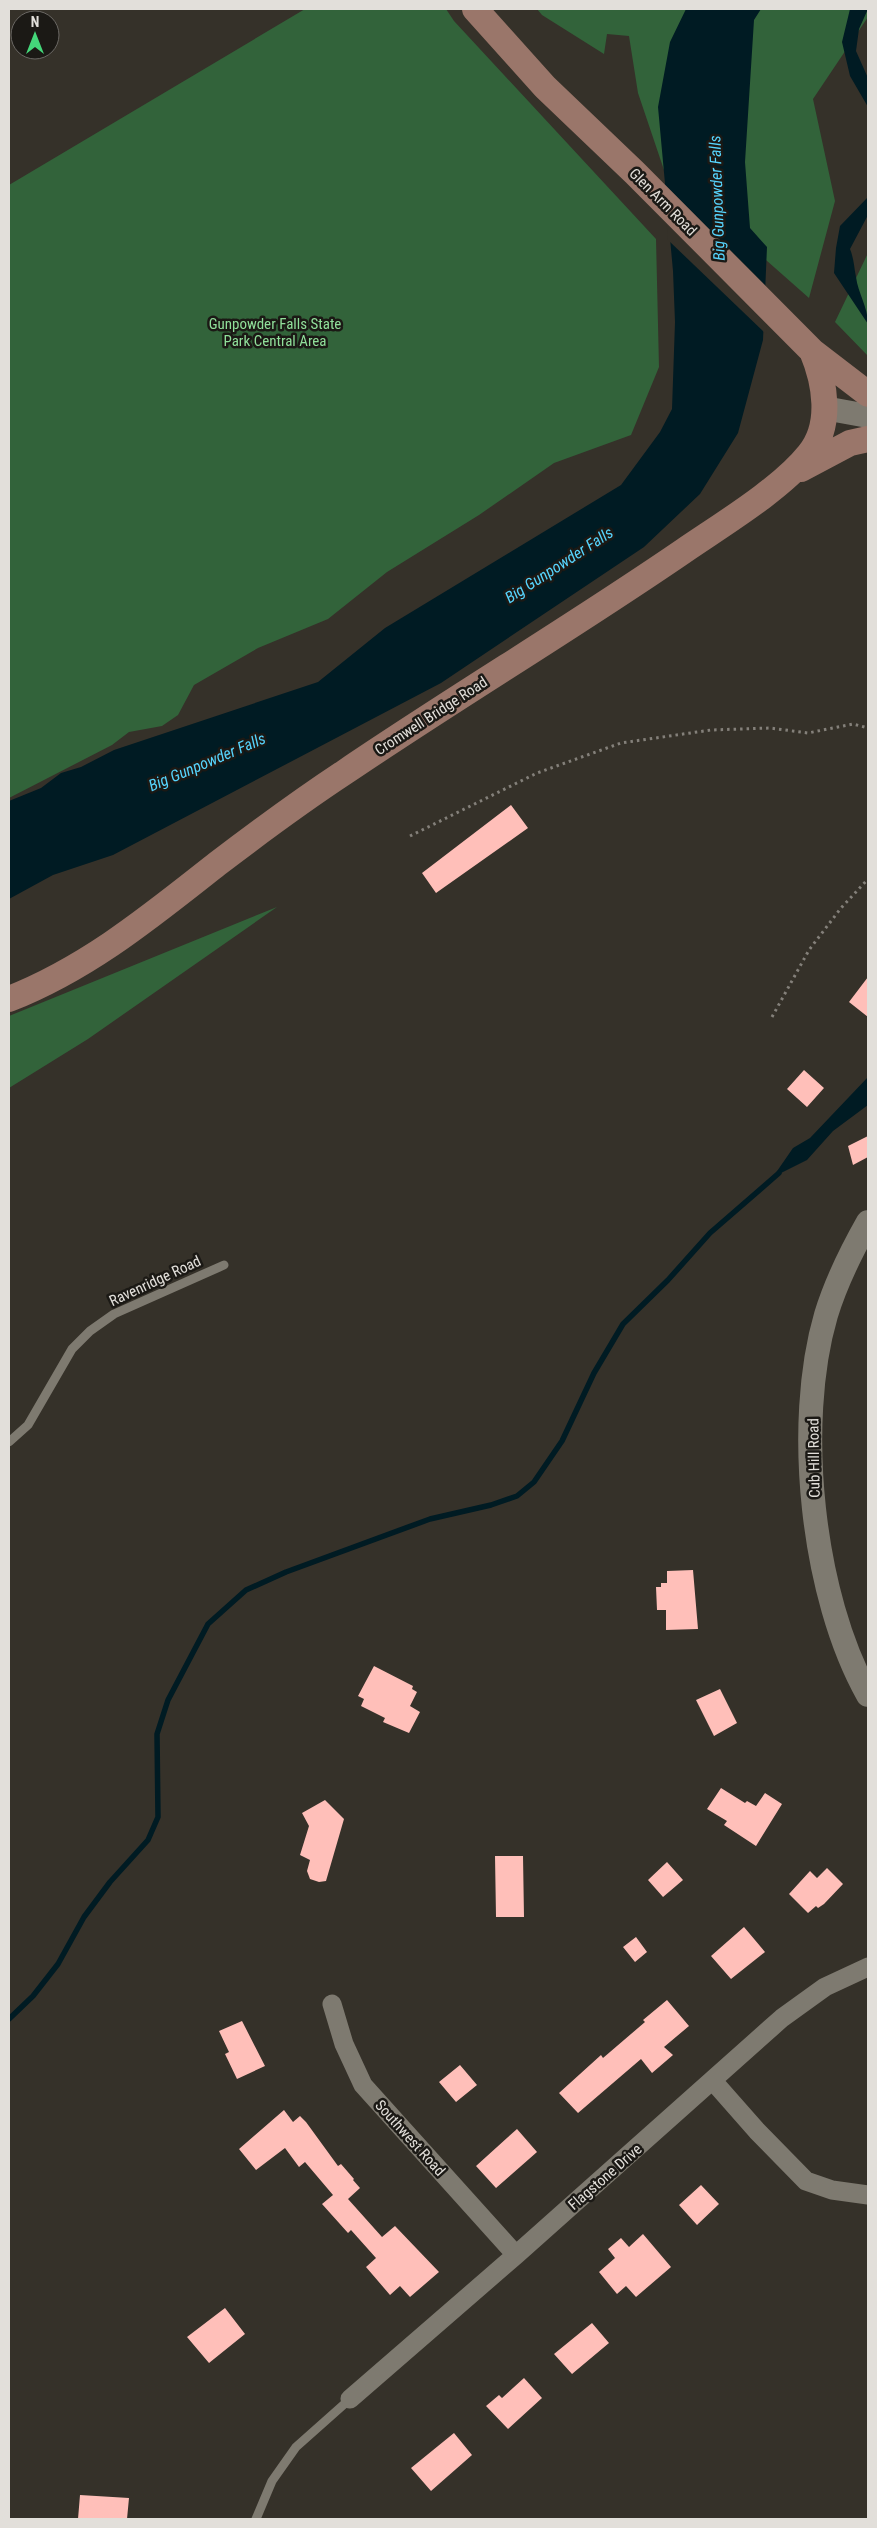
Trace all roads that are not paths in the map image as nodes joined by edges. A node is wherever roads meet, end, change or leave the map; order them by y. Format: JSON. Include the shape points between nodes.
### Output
{"nodes":[{"id":1,"x":475,"y":9,"type":"edge"},
{"id":2,"x":812,"y":351,"type":"junction"},
{"id":3,"x":868,"y":394,"type":"edge"},
{"id":4,"x":824,"y":408,"type":"junction"},
{"id":5,"x":868,"y":416,"type":"edge"},
{"id":6,"x":868,"y":439,"type":"edge"},
{"id":7,"x":791,"y":474,"type":"junction"},
{"id":8,"x":9,"y":999,"type":"edge"},
{"id":9,"x":868,"y":1222,"type":"edge"},
{"id":10,"x":224,"y":1265,"type":"dead end"},
{"id":11,"x":9,"y":1442,"type":"edge"},
{"id":12,"x":868,"y":1695,"type":"edge"},
{"id":13,"x":868,"y":1967,"type":"edge"},
{"id":14,"x":332,"y":2004,"type":"dead end"},
{"id":15,"x":713,"y":2081,"type":"junction"},
{"id":16,"x":868,"y":2195,"type":"edge"},
{"id":17,"x":516,"y":2255,"type":"junction"},
{"id":18,"x":350,"y":2399,"type":"joint"},
{"id":19,"x":256,"y":2519,"type":"edge"}],
"edges":[{"from":1,"to":2,"type":"main road","name":"Glen Arm Road","via":[[545,87]]},
{"from":2,"to":3,"type":"main road"},
{"from":2,"to":4,"type":"main road","name":"Glen Arm Road","via":[[821,374]]},
{"from":4,"to":5,"type":"street"},
{"from":4,"to":7,"type":"main road","name":"Cromwell Bridge Road","via":[[816,444]]},
{"from":6,"to":7,"type":"main road","via":[[850,443]]},
{"from":7,"to":8,"type":"main road","name":"Cromwell Bridge Road","via":[[638,582],[294,806],[90,959]]},
{"from":9,"to":12,"type":"street","name":"Cub Hill Road","via":[[837,1283],[826,1316],[813,1386],[812,1420],[814,1491],[825,1584],[847,1651]]},
{"from":10,"to":11,"type":"lane","name":"Ravenridge Road","via":[[114,1314],[90,1332],[72,1349],[28,1425]]},
{"from":13,"to":15,"type":"street","name":"Flagstone Drive","via":[[824,1987]]},
{"from":14,"to":17,"type":"street","name":"Southwest Road","via":[[344,2044],[363,2085]]},
{"from":15,"to":16,"type":"street","via":[[806,2181],[832,2190]]},
{"from":15,"to":17,"type":"street","name":"Flagstone Drive"},
{"from":17,"to":18,"type":"street","name":"Flagstone Drive"},
{"from":18,"to":19,"type":"lane","via":[[296,2447],[272,2481]]}]}
